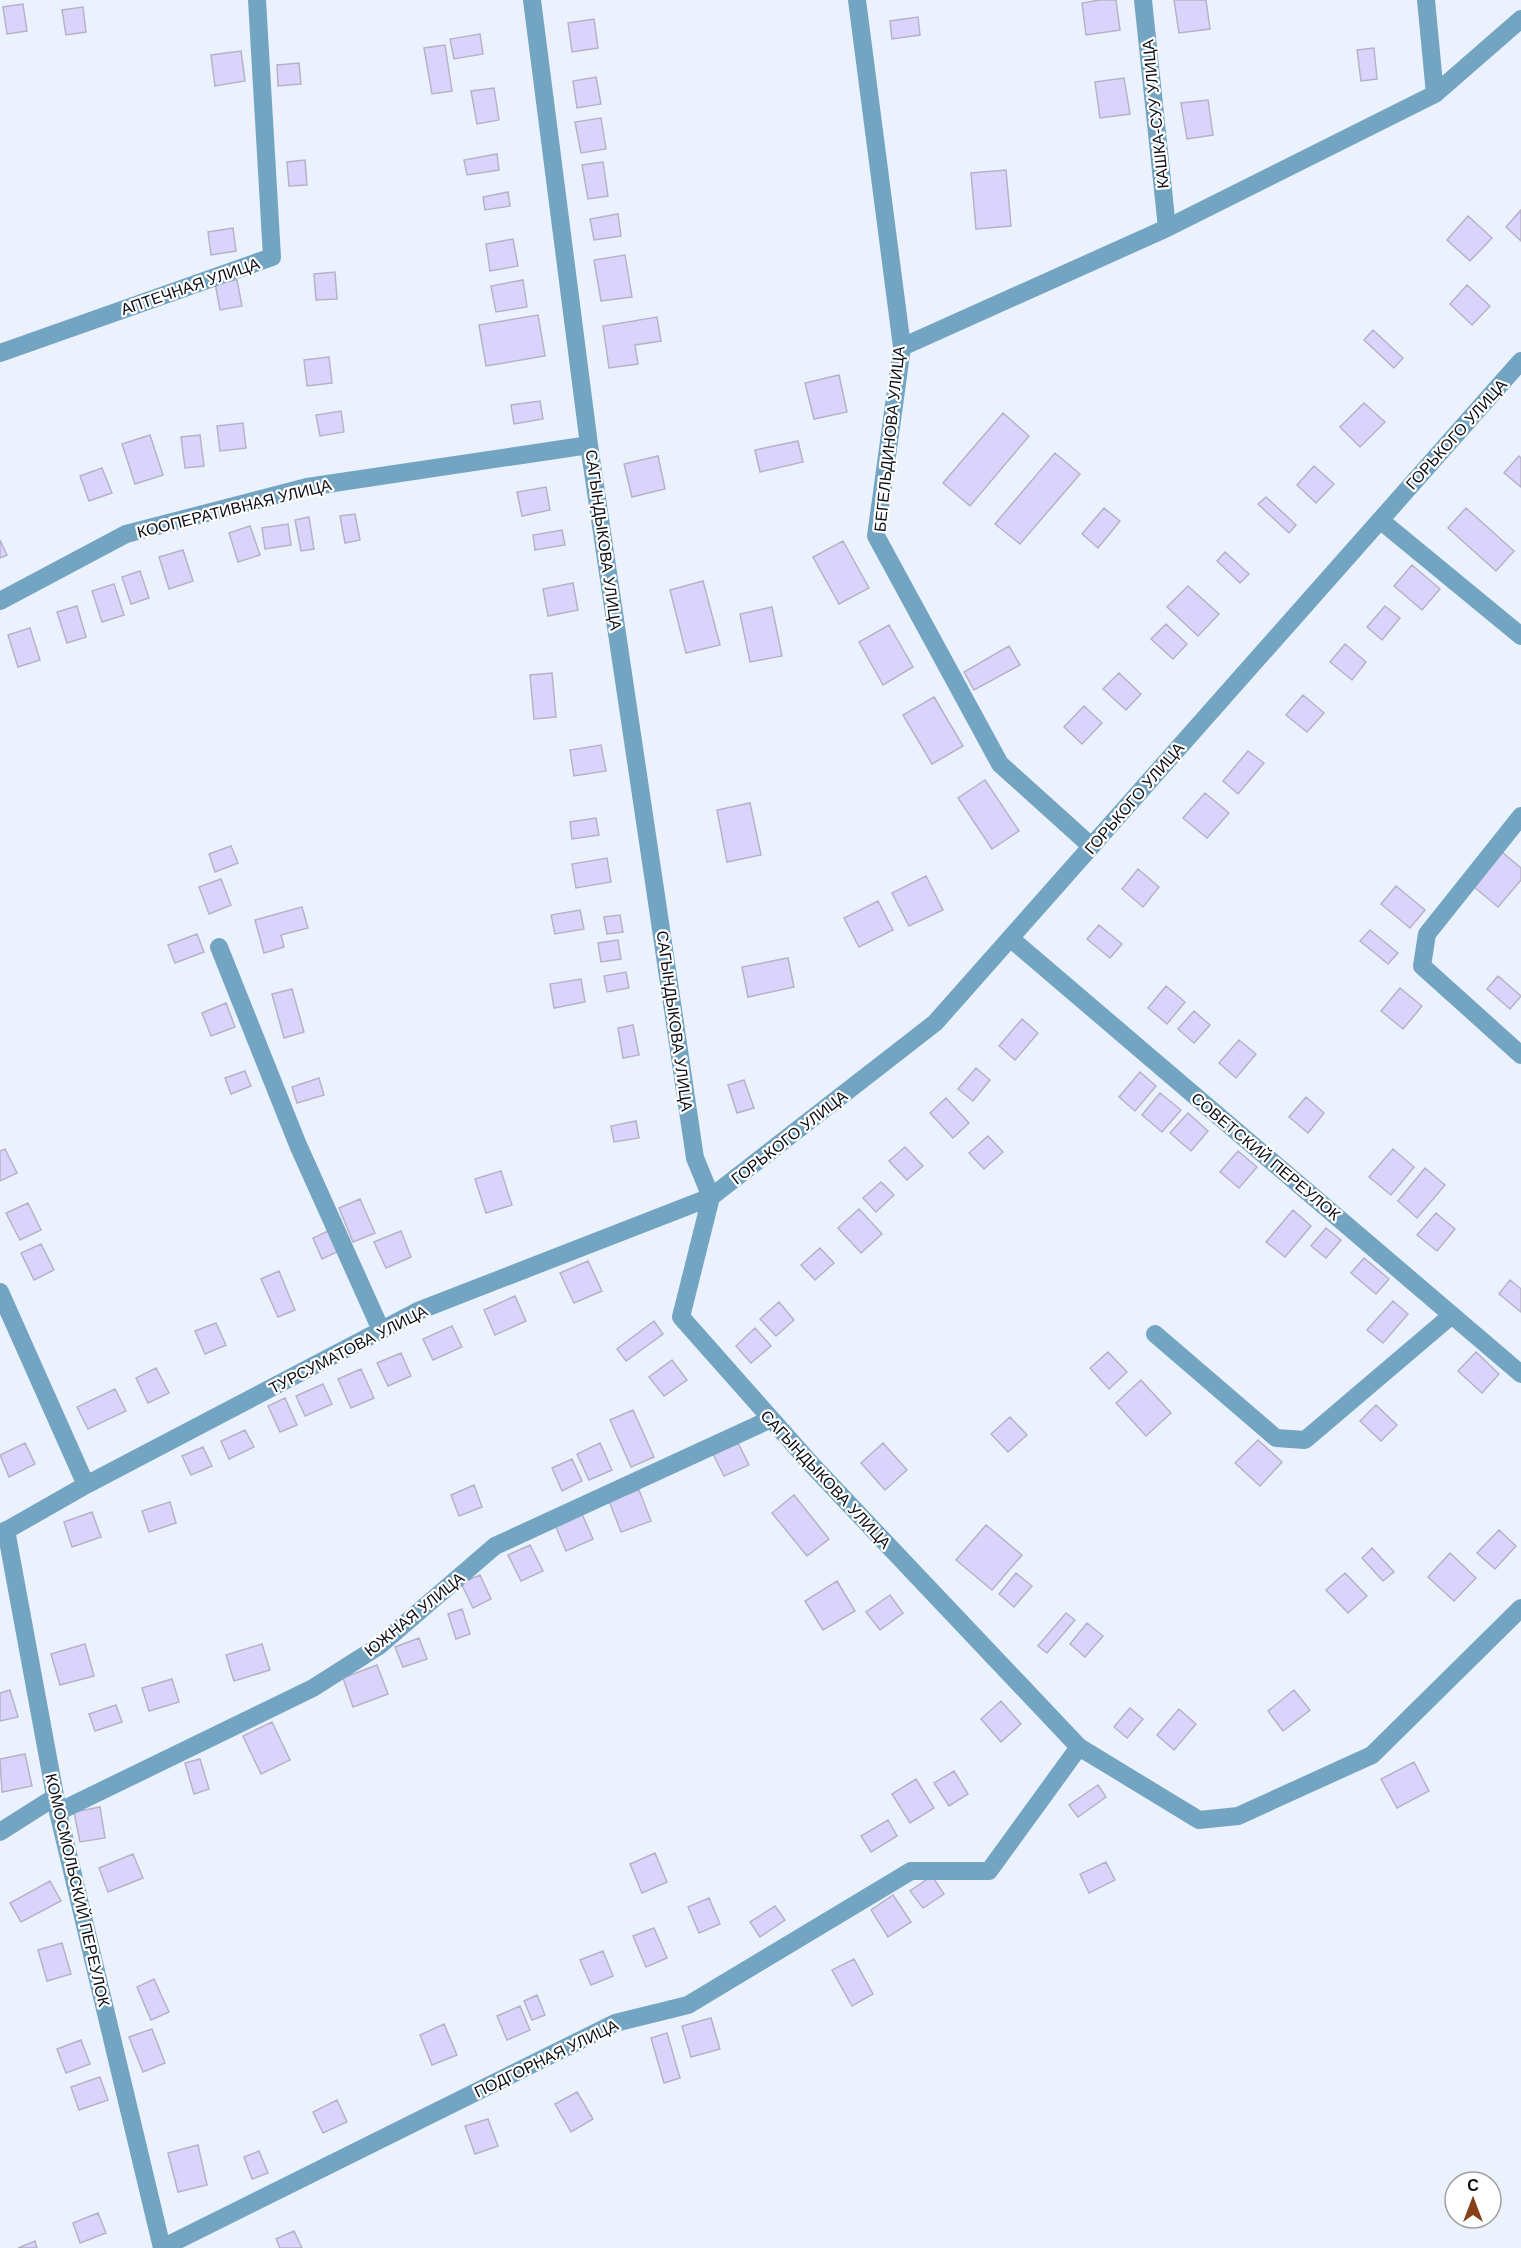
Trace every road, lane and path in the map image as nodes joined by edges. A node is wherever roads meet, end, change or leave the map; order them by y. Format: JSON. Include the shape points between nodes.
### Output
{"nodes":[{"id":1,"x":257,"y":0,"type":"edge"},
{"id":2,"x":532,"y":0,"type":"edge"},
{"id":3,"x":857,"y":0,"type":"edge"},
{"id":4,"x":1143,"y":0,"type":"edge"},
{"id":5,"x":1426,"y":0,"type":"edge"},
{"id":6,"x":1521,"y":19,"type":"edge"},
{"id":7,"x":1435,"y":94,"type":"junction"},
{"id":8,"x":1167,"y":228,"type":"junction"},
{"id":9,"x":902,"y":347,"type":"junction"},
{"id":10,"x":0,"y":353,"type":"edge"},
{"id":11,"x":1521,"y":361,"type":"edge"},
{"id":12,"x":589,"y":445,"type":"junction"},
{"id":13,"x":1380,"y":520,"type":"junction"},
{"id":14,"x":0,"y":601,"type":"edge"},
{"id":15,"x":1521,"y":636,"type":"edge"},
{"id":16,"x":1521,"y":816,"type":"edge"},
{"id":17,"x":1091,"y":846,"type":"junction"},
{"id":18,"x":1010,"y":938,"type":"junction"},
{"id":19,"x":219,"y":947,"type":"dead end"},
{"id":20,"x":1521,"y":1055,"type":"edge"},
{"id":21,"x":711,"y":1197,"type":"junction"},
{"id":22,"x":0,"y":1292,"type":"edge"},
{"id":23,"x":1452,"y":1315,"type":"junction"},
{"id":24,"x":381,"y":1330,"type":"junction"},
{"id":25,"x":1155,"y":1334,"type":"dead end"},
{"id":26,"x":1521,"y":1374,"type":"edge"},
{"id":27,"x":771,"y":1419,"type":"junction"},
{"id":28,"x":86,"y":1485,"type":"junction"},
{"id":29,"x":3,"y":1532,"type":"edge"},
{"id":30,"x":1521,"y":1608,"type":"edge"},
{"id":31,"x":1079,"y":1747,"type":"junction"},
{"id":32,"x":57,"y":1804,"type":"junction"},
{"id":33,"x":0,"y":1832,"type":"edge"},
{"id":34,"x":162,"y":2248,"type":"edge"}],
"edges":[{"from":1,"to":10,"type":"street","name":"АПТЕЧНАЯ УЛИЦА","via":[[272,257]]},
{"from":2,"to":12,"type":"street","name":"САГЫНДЫКОВА УЛИЦА"},
{"from":3,"to":9,"type":"street","name":"БЕГЕЛЬДИНОВА УЛИЦА"},
{"from":4,"to":8,"type":"street","name":"КАШКА-СУУ УЛИЦА"},
{"from":5,"to":7,"type":"street"},
{"from":6,"to":7,"type":"street"},
{"from":7,"to":8,"type":"street"},
{"from":8,"to":9,"type":"street"},
{"from":9,"to":17,"type":"street","name":"БЕГЕЛЬДИНОВА УЛИЦА","via":[[876,536],[1000,764]]},
{"from":11,"to":13,"type":"street","name":"ГОРЬКОГО УЛИЦА"},
{"from":12,"to":14,"type":"street","name":"КООПЕРАТИВНАЯ УЛИЦА","via":[[307,487],[126,534]]},
{"from":12,"to":21,"type":"street","name":"САГЫНДЫКОВА УЛИЦА","via":[[695,1158]]},
{"from":13,"to":15,"type":"street"},
{"from":13,"to":17,"type":"street","name":"ГОРЬКОГО УЛИЦА"},
{"from":16,"to":20,"type":"street","via":[[1427,934],[1422,966]]},
{"from":17,"to":18,"type":"street","name":"ГОРЬКОГО УЛИЦА"},
{"from":18,"to":21,"type":"street","name":"ГОРЬКОГО УЛИЦА","via":[[935,1023]]},
{"from":18,"to":23,"type":"street","name":"СОВЕТСКИЙ ПЕРЕУЛОК"},
{"from":19,"to":24,"type":"street","via":[[298,1145]]},
{"from":21,"to":24,"type":"street","name":"ТУРСУМАТОВА УЛИЦА","via":[[418,1311]]},
{"from":21,"to":27,"type":"street","name":"САГЫНДЫКОВА УЛИЦА","via":[[681,1317]]},
{"from":22,"to":28,"type":"street"},
{"from":23,"to":25,"type":"street","via":[[1305,1440],[1276,1438]]},
{"from":23,"to":26,"type":"street","name":"СОВЕТСКИЙ ПЕРЕУЛОК"},
{"from":24,"to":28,"type":"street","name":"ТУРСУМАТОВА УЛИЦА"},
{"from":27,"to":31,"type":"street","name":"САГЫНДЫКОВА УЛИЦА"},
{"from":27,"to":32,"type":"street","name":"ЮЖНАЯ УЛИЦА","via":[[495,1546],[379,1646],[314,1688]]},
{"from":28,"to":29,"type":"street","name":"ТУРСУМАТОВА УЛИЦА"},
{"from":29,"to":32,"type":"street","name":"КОМОСМОЛЬСКИЙ ПЕРЕУЛОК"},
{"from":30,"to":31,"type":"street","name":"САГЫНДЫКОВА УЛИЦА","via":[[1372,1755],[1238,1816],[1199,1820]]},
{"from":31,"to":34,"type":"street","name":"ПОДГОРНАЯ УЛИЦА","via":[[989,1871],[911,1871],[688,2005],[615,2023]]},
{"from":32,"to":33,"type":"street","name":"ЮЖНАЯ УЛИЦА"},
{"from":32,"to":34,"type":"street","name":"КОМОСМОЛЬСКИЙ ПЕРЕУЛОК"}]}
